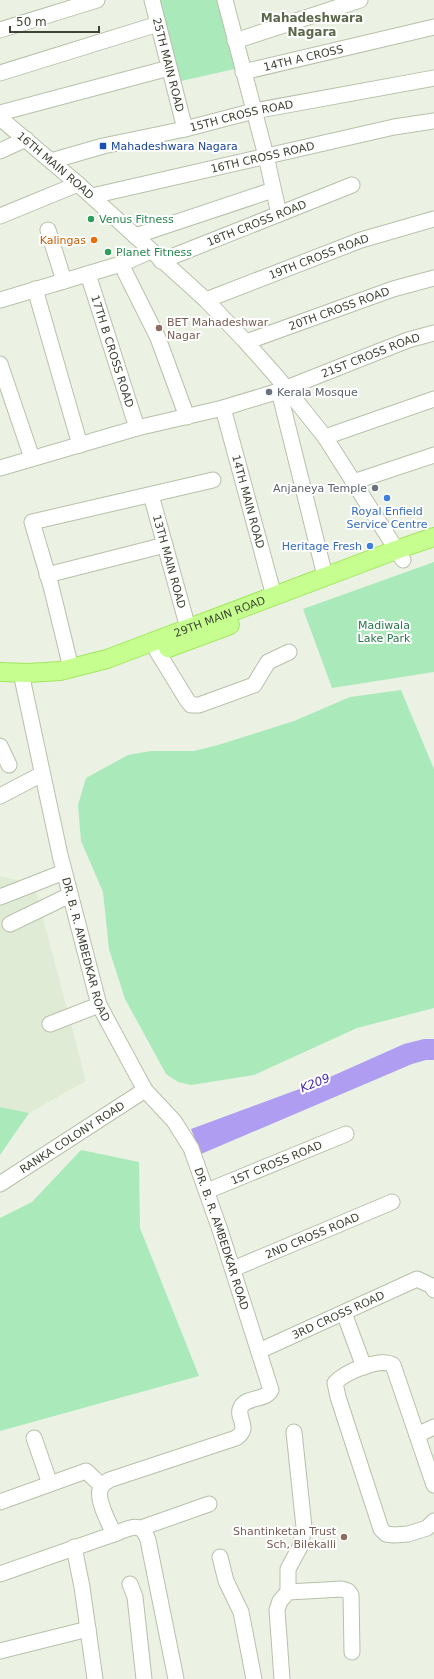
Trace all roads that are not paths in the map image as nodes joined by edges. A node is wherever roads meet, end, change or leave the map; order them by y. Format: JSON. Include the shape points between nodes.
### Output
{"nodes":[{"id":1,"x":97,"y":0,"type":"edge"},
{"id":2,"x":152,"y":0,"type":"edge"},
{"id":3,"x":225,"y":0,"type":"edge"},
{"id":4,"x":360,"y":0,"type":"edge"},
{"id":5,"x":158,"y":24,"type":"junction"},
{"id":6,"x":434,"y":27,"type":"edge"},
{"id":7,"x":0,"y":30,"type":"edge"},
{"id":8,"x":235,"y":41,"type":"junction"},
{"id":9,"x":170,"y":68,"type":"junction"},
{"id":10,"x":243,"y":72,"type":"junction"},
{"id":11,"x":0,"y":73,"type":"edge"},
{"id":12,"x":434,"y":78,"type":"edge"},
{"id":13,"x":254,"y":111,"type":"junction"},
{"id":14,"x":0,"y":113,"type":"edge"},
{"id":15,"x":0,"y":118,"type":"edge"},
{"id":16,"x":434,"y":121,"type":"edge"},
{"id":17,"x":184,"y":129,"type":"junction"},
{"id":18,"x":26,"y":139,"type":"junction"},
{"id":19,"x":0,"y":151,"type":"edge"},
{"id":20,"x":266,"y":156,"type":"junction"},
{"id":21,"x":51,"y":161,"type":"junction"},
{"id":22,"x":78,"y":184,"type":"junction"},
{"id":23,"x":352,"y":185,"type":"dead end"},
{"id":24,"x":273,"y":190,"type":"junction"},
{"id":25,"x":92,"y":196,"type":"junction"},
{"id":26,"x":279,"y":214,"type":"junction"},
{"id":27,"x":0,"y":216,"type":"edge"},
{"id":28,"x":434,"y":219,"type":"edge"},
{"id":29,"x":48,"y":230,"type":"dead end"},
{"id":30,"x":135,"y":236,"type":"junction"},
{"id":31,"x":156,"y":256,"type":"junction"},
{"id":32,"x":121,"y":264,"type":"junction"},
{"id":33,"x":88,"y":274,"type":"junction"},
{"id":34,"x":434,"y":278,"type":"edge"},
{"id":35,"x":64,"y":281,"type":"junction"},
{"id":36,"x":35,"y":289,"type":"junction"},
{"id":37,"x":0,"y":300,"type":"edge"},
{"id":38,"x":206,"y":300,"type":"junction"},
{"id":39,"x":434,"y":333,"type":"edge"},
{"id":40,"x":246,"y":342,"type":"junction"},
{"id":41,"x":0,"y":364,"type":"edge"},
{"id":42,"x":283,"y":390,"type":"junction"},
{"id":43,"x":434,"y":399,"type":"edge"},
{"id":44,"x":223,"y":408,"type":"junction"},
{"id":45,"x":187,"y":417,"type":"junction"},
{"id":46,"x":137,"y":428,"type":"junction"},
{"id":47,"x":325,"y":437,"type":"junction"},
{"id":48,"x":80,"y":445,"type":"junction"},
{"id":49,"x":434,"y":455,"type":"edge"},
{"id":50,"x":32,"y":458,"type":"junction"},
{"id":51,"x":0,"y":468,"type":"edge"},
{"id":52,"x":213,"y":480,"type":"dead end"},
{"id":53,"x":354,"y":482,"type":"junction"},
{"id":54,"x":151,"y":495,"type":"junction"},
{"id":55,"x":434,"y":538,"type":"edge"},
{"id":56,"x":165,"y":546,"type":"junction"},
{"id":57,"x":434,"y":549,"type":"edge"},
{"id":58,"x":399,"y":555,"type":"junction"},
{"id":59,"x":47,"y":575,"type":"junction"},
{"id":60,"x":325,"y":576,"type":"junction"},
{"id":61,"x":274,"y":596,"type":"junction"},
{"id":62,"x":188,"y":628,"type":"junction"},
{"id":63,"x":157,"y":651,"type":"junction"},
{"id":64,"x":289,"y":652,"type":"dead end"},
{"id":65,"x":71,"y":668,"type":"junction"},
{"id":66,"x":0,"y":678,"type":"edge"},
{"id":67,"x":22,"y":678,"type":"junction"},
{"id":68,"x":0,"y":746,"type":"edge"},
{"id":69,"x":8,"y":765,"type":"dead end"},
{"id":70,"x":42,"y":774,"type":"junction"},
{"id":71,"x":0,"y":796,"type":"edge"},
{"id":72,"x":64,"y":872,"type":"junction"},
{"id":73,"x":70,"y":895,"type":"junction"},
{"id":74,"x":0,"y":897,"type":"edge"},
{"id":75,"x":10,"y":924,"type":"dead end"},
{"id":76,"x":99,"y":1005,"type":"junction"},
{"id":77,"x":50,"y":1024,"type":"dead end"},
{"id":78,"x":144,"y":1090,"type":"junction"},
{"id":79,"x":346,"y":1134,"type":"dead end"},
{"id":80,"x":0,"y":1184,"type":"edge"},
{"id":81,"x":207,"y":1191,"type":"junction"},
{"id":82,"x":392,"y":1202,"type":"dead end"},
{"id":83,"x":233,"y":1269,"type":"junction"},
{"id":84,"x":434,"y":1290,"type":"edge"},
{"id":85,"x":344,"y":1313,"type":"junction"},
{"id":86,"x":259,"y":1351,"type":"junction"},
{"id":87,"x":364,"y":1367,"type":"junction"},
{"id":88,"x":434,"y":1427,"type":"edge"},
{"id":89,"x":294,"y":1432,"type":"dead end"},
{"id":90,"x":417,"y":1434,"type":"junction"},
{"id":91,"x":34,"y":1438,"type":"dead end"},
{"id":92,"x":50,"y":1484,"type":"junction"},
{"id":93,"x":434,"y":1485,"type":"edge"},
{"id":94,"x":102,"y":1486,"type":"junction"},
{"id":95,"x":0,"y":1502,"type":"edge"},
{"id":96,"x":209,"y":1504,"type":"dead end"},
{"id":97,"x":434,"y":1521,"type":"edge"},
{"id":98,"x":141,"y":1528,"type":"junction"},
{"id":99,"x":114,"y":1534,"type":"junction"},
{"id":100,"x":74,"y":1547,"type":"junction"},
{"id":101,"x":220,"y":1557,"type":"dead end"},
{"id":102,"x":0,"y":1574,"type":"edge"},
{"id":103,"x":130,"y":1584,"type":"dead end"},
{"id":104,"x":288,"y":1592,"type":"junction"},
{"id":105,"x":88,"y":1629,"type":"junction"},
{"id":106,"x":0,"y":1651,"type":"edge"},
{"id":107,"x":352,"y":1652,"type":"dead end"},
{"id":108,"x":95,"y":1679,"type":"edge"},
{"id":109,"x":144,"y":1679,"type":"edge"},
{"id":110,"x":176,"y":1679,"type":"edge"},
{"id":111,"x":254,"y":1679,"type":"edge"},
{"id":112,"x":282,"y":1679,"type":"edge"}],
"edges":[{"from":1,"to":7,"type":"street"},
{"from":2,"to":5,"type":"street","name":"25TH MAIN ROAD"},
{"from":3,"to":8,"type":"street"},
{"from":4,"to":8,"type":"street"},
{"from":5,"to":9,"type":"street","name":"25TH MAIN ROAD"},
{"from":5,"to":11,"type":"street"},
{"from":6,"to":10,"type":"street","name":"14TH A CROSS"},
{"from":8,"to":10,"type":"street"},
{"from":9,"to":14,"type":"street"},
{"from":9,"to":17,"type":"street","name":"25TH MAIN ROAD"},
{"from":10,"to":13,"type":"street"},
{"from":12,"to":13,"type":"street","name":"15TH CROSS ROAD"},
{"from":13,"to":17,"type":"street","name":"15TH CROSS ROAD"},
{"from":13,"to":20,"type":"street"},
{"from":15,"to":18,"type":"street","name":"16TH MAIN ROAD"},
{"from":16,"to":20,"type":"street","name":"16TH CROSS ROAD","via":[[394,127]]},
{"from":17,"to":21,"type":"street","name":"15TH CROSS ROAD","via":[[103,146]]},
{"from":18,"to":19,"type":"street"},
{"from":18,"to":21,"type":"street","name":"16TH MAIN ROAD"},
{"from":20,"to":24,"type":"street"},
{"from":20,"to":25,"type":"street","name":"16TH CROSS ROAD"},
{"from":21,"to":22,"type":"street","name":"16TH MAIN ROAD"},
{"from":22,"to":25,"type":"street","name":"16TH MAIN ROAD"},
{"from":22,"to":27,"type":"street"},
{"from":23,"to":26,"type":"street","name":"18TH CROSS ROAD"},
{"from":24,"to":26,"type":"street"},
{"from":24,"to":30,"type":"street"},
{"from":25,"to":30,"type":"street","name":"16TH MAIN ROAD"},
{"from":26,"to":31,"type":"street","name":"18TH CROSS ROAD"},
{"from":28,"to":38,"type":"street","name":"19TH CROSS ROAD","via":[[361,240]]},
{"from":29,"to":35,"type":"street"},
{"from":30,"to":31,"type":"street","name":"16TH MAIN ROAD"},
{"from":31,"to":32,"type":"street","name":"18TH CROSS ROAD"},
{"from":31,"to":38,"type":"street","name":"16TH MAIN ROAD"},
{"from":32,"to":33,"type":"street","name":"18TH CROSS ROAD"},
{"from":32,"to":45,"type":"street","via":[[158,338]]},
{"from":33,"to":35,"type":"street","name":"18TH CROSS ROAD"},
{"from":33,"to":46,"type":"street","name":"17TH B CROSS ROAD"},
{"from":34,"to":40,"type":"street","name":"20TH CROSS ROAD","via":[[393,289]]},
{"from":35,"to":36,"type":"street","name":"18TH CROSS ROAD"},
{"from":36,"to":37,"type":"street","name":"18TH CROSS ROAD"},
{"from":36,"to":48,"type":"street"},
{"from":38,"to":40,"type":"street","name":"16TH MAIN ROAD"},
{"from":39,"to":42,"type":"street","name":"21ST CROSS ROAD","via":[[408,340]]},
{"from":40,"to":42,"type":"street","name":"16TH MAIN ROAD"},
{"from":41,"to":50,"type":"street"},
{"from":42,"to":44,"type":"street","name":"21ST CROSS ROAD"},
{"from":42,"to":47,"type":"street","name":"16TH MAIN ROAD"},
{"from":42,"to":60,"type":"street"},
{"from":43,"to":47,"type":"street"},
{"from":44,"to":45,"type":"street","name":"21ST CROSS ROAD"},
{"from":44,"to":61,"type":"street","name":"14TH MAIN ROAD"},
{"from":45,"to":46,"type":"street","name":"21ST CROSS ROAD"},
{"from":46,"to":48,"type":"street","name":"21ST CROSS ROAD"},
{"from":47,"to":53,"type":"street","name":"16TH MAIN ROAD"},
{"from":48,"to":50,"type":"street","name":"21ST CROSS ROAD"},
{"from":49,"to":53,"type":"street"},
{"from":50,"to":51,"type":"street","name":"21ST CROSS ROAD"},
{"from":52,"to":54,"type":"street"},
{"from":53,"to":58,"type":"street","name":"16TH MAIN ROAD"},
{"from":54,"to":56,"type":"street","name":"13TH MAIN ROAD"},
{"from":54,"to":59,"type":"street","via":[[32,522]]},
{"from":55,"to":58,"type":"main road","name":"29TH MAIN ROAD"},
{"from":56,"to":59,"type":"street"},
{"from":56,"to":62,"type":"street","name":"13TH MAIN ROAD"},
{"from":57,"to":58,"type":"main road","name":"29TH MAIN ROAD"},
{"from":58,"to":60,"type":"main road","name":"29TH MAIN ROAD"},
{"from":58,"to":63,"type":"main road","name":"29TH MAIN ROAD","via":[[191,640]]},
{"from":59,"to":65,"type":"street"},
{"from":60,"to":61,"type":"main road","name":"29TH MAIN ROAD"},
{"from":61,"to":62,"type":"main road","name":"29TH MAIN ROAD"},
{"from":62,"to":65,"type":"main road","name":"29TH MAIN ROAD","via":[[107,659]]},
{"from":63,"to":64,"type":"street","via":[[187,700],[191,705],[199,706],[254,685],[268,662]]},
{"from":63,"to":67,"type":"main road","name":"29TH MAIN ROAD","via":[[62,680]]},
{"from":65,"to":67,"type":"main road","name":"29TH MAIN ROAD"},
{"from":66,"to":67,"type":"main road","name":"29TH MAIN ROAD"},
{"from":67,"to":70,"type":"street","name":"DR. B. R. AMBEDKAR ROAD"},
{"from":68,"to":69,"type":"street"},
{"from":70,"to":71,"type":"street"},
{"from":70,"to":72,"type":"street","name":"DR. B. R. AMBEDKAR ROAD"},
{"from":72,"to":73,"type":"street","name":"DR. B. R. AMBEDKAR ROAD"},
{"from":72,"to":74,"type":"street"},
{"from":73,"to":75,"type":"street"},
{"from":73,"to":76,"type":"street","name":"DR. B. R. AMBEDKAR ROAD"},
{"from":76,"to":77,"type":"street"},
{"from":76,"to":78,"type":"street","name":"DR. B. R. AMBEDKAR ROAD"},
{"from":78,"to":80,"type":"street","name":"RANKA COLONY ROAD"},
{"from":78,"to":81,"type":"street","name":"DR. B. R. AMBEDKAR ROAD","via":[[174,1121],[191,1148]]},
{"from":79,"to":81,"type":"street","name":"1ST CROSS ROAD"},
{"from":81,"to":83,"type":"street","name":"DR. B. R. AMBEDKAR ROAD"},
{"from":82,"to":83,"type":"street","name":"2ND CROSS ROAD"},
{"from":83,"to":86,"type":"street","name":"DR. B. R. AMBEDKAR ROAD"},
{"from":84,"to":85,"type":"street","name":"3RD CROSS ROAD","via":[[432,1286],[417,1280]]},
{"from":85,"to":86,"type":"street","name":"3RD CROSS ROAD"},
{"from":85,"to":87,"type":"street"},
{"from":86,"to":94,"type":"street","name":"DR. B. R. AMBEDKAR ROAD","via":[[271,1390],[268,1394],[246,1402],[240,1408],[243,1429],[241,1435],[109,1480]]},
{"from":87,"to":90,"type":"street","via":[[381,1362],[393,1365]]},
{"from":87,"to":97,"type":"street","via":[[335,1383],[381,1529],[386,1534],[408,1534],[426,1528]]},
{"from":88,"to":90,"type":"street"},
{"from":89,"to":104,"type":"street","via":[[304,1527],[300,1547],[288,1569]]},
{"from":90,"to":93,"type":"street"},
{"from":91,"to":92,"type":"street"},
{"from":92,"to":94,"type":"street","via":[[86,1471]]},
{"from":92,"to":95,"type":"street"},
{"from":94,"to":99,"type":"street","via":[[100,1499]]},
{"from":96,"to":98,"type":"street"},
{"from":98,"to":99,"type":"street","via":[[135,1527]]},
{"from":98,"to":110,"type":"street","via":[[148,1540]]},
{"from":99,"to":100,"type":"street"},
{"from":100,"to":102,"type":"street"},
{"from":100,"to":105,"type":"street"},
{"from":101,"to":111,"type":"street","via":[[226,1581],[241,1612]]},
{"from":103,"to":109,"type":"street","via":[[135,1597]]},
{"from":104,"to":107,"type":"street","via":[[348,1590],[351,1595]]},
{"from":104,"to":112,"type":"street","via":[[280,1601],[277,1610]]},
{"from":105,"to":106,"type":"street"},
{"from":105,"to":108,"type":"street"}]}
